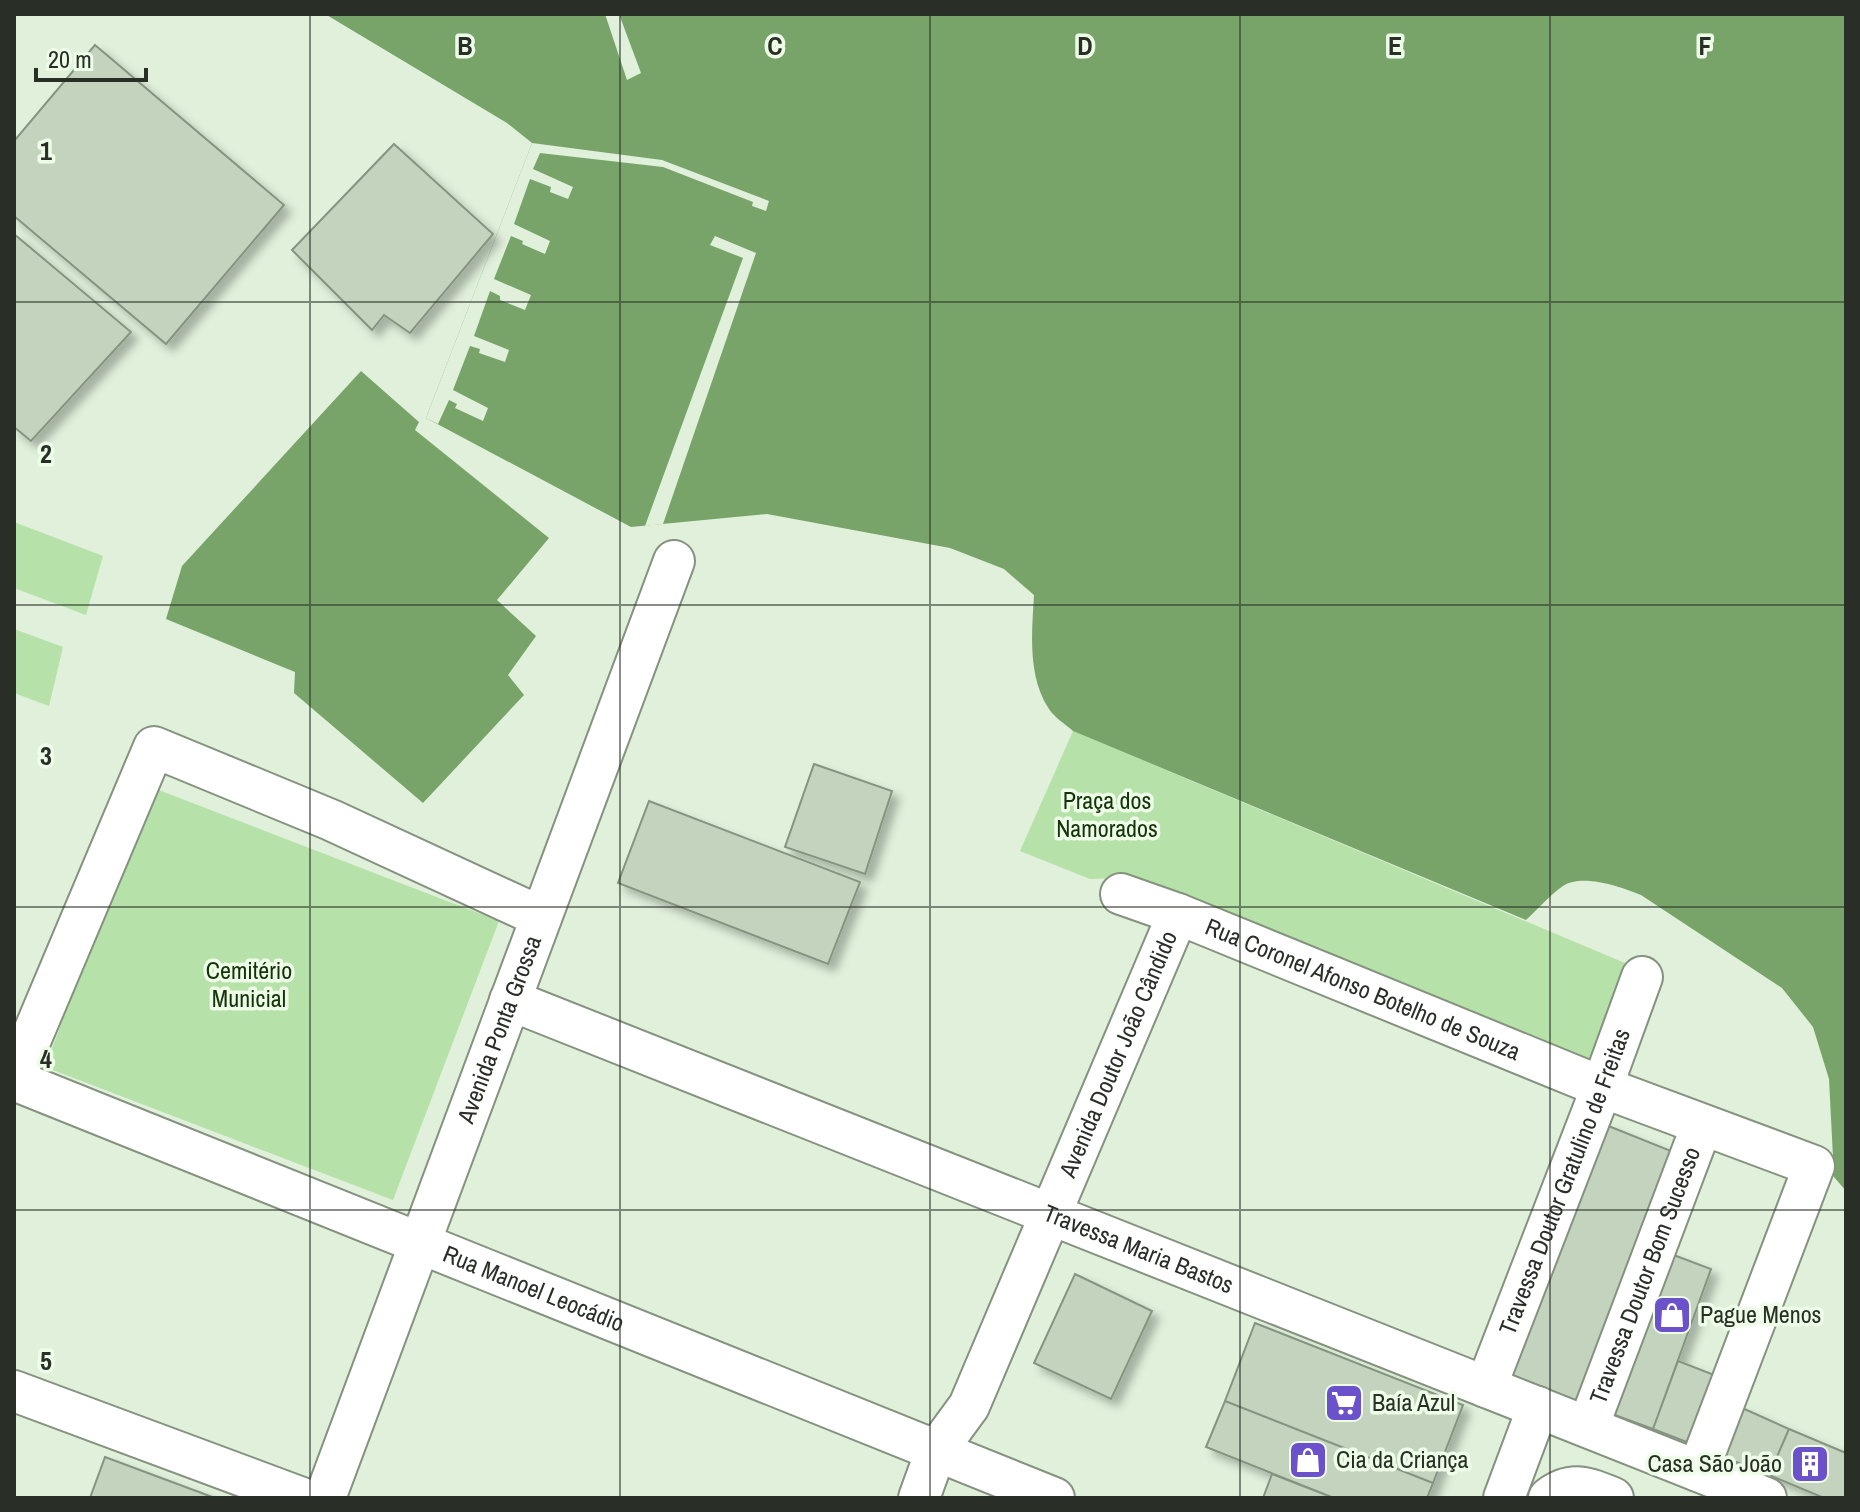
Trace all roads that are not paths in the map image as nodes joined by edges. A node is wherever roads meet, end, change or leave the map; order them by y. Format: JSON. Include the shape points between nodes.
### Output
{"nodes":[{"id":1,"x":674,"y":561,"type":"dead end"},
{"id":2,"x":1121,"y":894,"type":"dead end"},
{"id":3,"x":1178,"y":914,"type":"junction"},
{"id":4,"x":541,"y":917,"type":"junction"},
{"id":5,"x":1642,"y":977,"type":"dead end"},
{"id":6,"x":510,"y":1000,"type":"junction"},
{"id":7,"x":14,"y":1080,"type":"edge"},
{"id":8,"x":1602,"y":1087,"type":"junction"},
{"id":9,"x":1702,"y":1125,"type":"junction"},
{"id":10,"x":1051,"y":1214,"type":"junction"},
{"id":11,"x":419,"y":1243,"type":"junction"},
{"id":12,"x":1486,"y":1387,"type":"junction"},
{"id":13,"x":14,"y":1391,"type":"edge"},
{"id":14,"x":1538,"y":1407,"type":"junction"},
{"id":15,"x":1588,"y":1427,"type":"junction"},
{"id":16,"x":936,"y":1451,"type":"junction"},
{"id":17,"x":1698,"y":1471,"type":"junction"},
{"id":18,"x":302,"y":1498,"type":"edge"},
{"id":19,"x":325,"y":1498,"type":"edge"},
{"id":20,"x":919,"y":1498,"type":"edge"},
{"id":21,"x":1054,"y":1498,"type":"edge"},
{"id":22,"x":1504,"y":1498,"type":"edge"},
{"id":23,"x":1549,"y":1498,"type":"edge"},
{"id":24,"x":1613,"y":1498,"type":"edge"},
{"id":25,"x":1766,"y":1498,"type":"edge"}],
"edges":[{"from":1,"to":4,"type":"street","name":"Avenida Ponta Grossa"},
{"from":2,"to":3,"type":"street","name":"Rua Coronel Afonso Botelho de Souza"},
{"from":3,"to":8,"type":"street","name":"Rua Coronel Afonso Botelho de Souza"},
{"from":3,"to":10,"type":"street","name":"Avenida Doutor João Cândido"},
{"from":4,"to":6,"type":"street","name":"Avenida Ponta Grossa"},
{"from":4,"to":7,"type":"street","via":[[331,820],[154,747]]},
{"from":5,"to":8,"type":"street","name":"Travessa Doutor Gratulino de Freitas"},
{"from":6,"to":10,"type":"street","name":"Travessa Maria Bastos"},
{"from":6,"to":11,"type":"street","name":"Avenida Ponta Grossa"},
{"from":7,"to":11,"type":"street","name":"Rua Manoel Leocádio"},
{"from":8,"to":9,"type":"street","name":"Rua Coronel Afonso Botelho de Souza"},
{"from":8,"to":12,"type":"street","name":"Travessa Doutor Gratulino de Freitas"},
{"from":9,"to":15,"type":"street","name":"Travessa Doutor Bom Sucesso"},
{"from":9,"to":17,"type":"street","name":"Rua Coronel Afonso Botelho de Souza","via":[[1814,1166]]},
{"from":10,"to":12,"type":"street","name":"Travessa Maria Bastos"},
{"from":10,"to":16,"type":"street","name":"Avenida Doutor João Cândido","via":[[969,1406]]},
{"from":11,"to":16,"type":"street","name":"Rua Manoel Leocádio"},
{"from":11,"to":19,"type":"street","name":"Avenida Ponta Grossa"},
{"from":12,"to":14,"type":"street","name":"Travessa Maria Bastos"},
{"from":13,"to":18,"type":"street"},
{"from":14,"to":15,"type":"street","name":"Travessa Maria Bastos"},
{"from":14,"to":22,"type":"street"},
{"from":15,"to":17,"type":"street","name":"Travessa Maria Bastos"},
{"from":16,"to":20,"type":"street","name":"Avenida Doutor João Cândido"},
{"from":16,"to":21,"type":"street","name":"Rua Manoel Leocádio"},
{"from":17,"to":25,"type":"street","name":"Travessa Maria Bastos"},
{"from":23,"to":24,"type":"street","via":[[1562,1489],[1583,1486]]}]}
